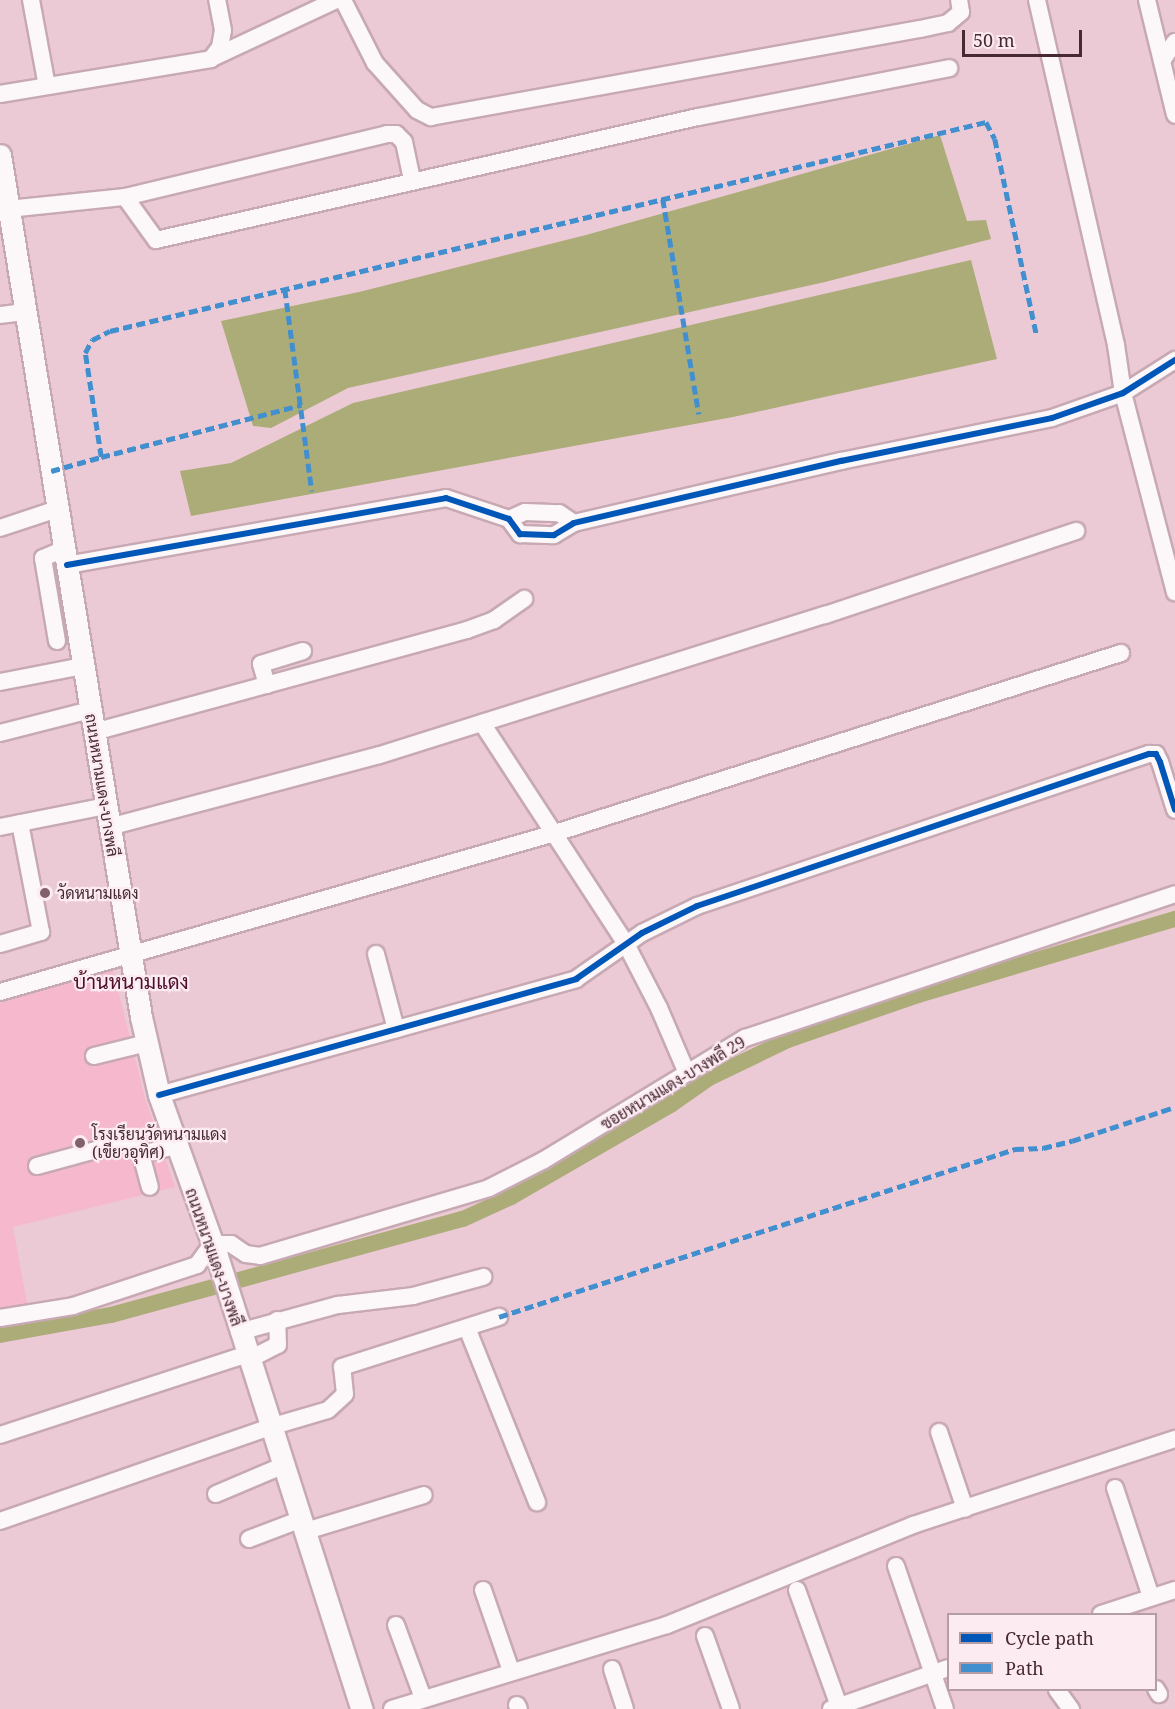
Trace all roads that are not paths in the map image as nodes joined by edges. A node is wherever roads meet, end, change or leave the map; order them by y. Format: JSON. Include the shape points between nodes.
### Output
{"nodes":[{"id":1,"x":31,"y":0,"type":"edge"},
{"id":2,"x":217,"y":0,"type":"edge"},
{"id":3,"x":336,"y":0,"type":"edge"},
{"id":4,"x":343,"y":0,"type":"edge"},
{"id":5,"x":959,"y":0,"type":"edge"},
{"id":6,"x":1037,"y":0,"type":"edge"},
{"id":7,"x":1147,"y":0,"type":"edge"},
{"id":8,"x":1175,"y":42,"type":"edge"},
{"id":9,"x":211,"y":59,"type":"junction"},
{"id":10,"x":1162,"y":61,"type":"junction"},
{"id":11,"x":949,"y":68,"type":"dead end"},
{"id":12,"x":47,"y":86,"type":"junction"},
{"id":13,"x":0,"y":94,"type":"edge"},
{"id":14,"x":1175,"y":115,"type":"edge"},
{"id":15,"x":1,"y":172,"type":"edge"},
{"id":16,"x":412,"y":180,"type":"junction"},
{"id":17,"x":125,"y":197,"type":"junction"},
{"id":18,"x":8,"y":209,"type":"junction"},
{"id":19,"x":25,"y":312,"type":"junction"},
{"id":20,"x":0,"y":315,"type":"edge"},
{"id":21,"x":1175,"y":360,"type":"edge"},
{"id":22,"x":1123,"y":393,"type":"junction"},
{"id":23,"x":57,"y":509,"type":"junction"},
{"id":24,"x":0,"y":528,"type":"edge"},
{"id":25,"x":1076,"y":531,"type":"dead end"},
{"id":26,"x":65,"y":557,"type":"junction"},
{"id":27,"x":1175,"y":592,"type":"edge"},
{"id":28,"x":524,"y":598,"type":"dead end"},
{"id":29,"x":57,"y":641,"type":"dead end"},
{"id":30,"x":303,"y":651,"type":"dead end"},
{"id":31,"x":1121,"y":653,"type":"dead end"},
{"id":32,"x":83,"y":666,"type":"junction"},
{"id":33,"x":0,"y":682,"type":"edge"},
{"id":34,"x":267,"y":685,"type":"junction"},
{"id":35,"x":90,"y":710,"type":"junction"},
{"id":36,"x":482,"y":723,"type":"junction"},
{"id":37,"x":94,"y":732,"type":"junction"},
{"id":38,"x":0,"y":733,"type":"edge"},
{"id":39,"x":106,"y":806,"type":"junction"},
{"id":40,"x":1175,"y":810,"type":"edge"},
{"id":41,"x":20,"y":823,"type":"junction"},
{"id":42,"x":0,"y":827,"type":"edge"},
{"id":43,"x":109,"y":827,"type":"junction"},
{"id":44,"x":555,"y":833,"type":"junction"},
{"id":45,"x":1175,"y":894,"type":"edge"},
{"id":46,"x":0,"y":944,"type":"edge"},
{"id":47,"x":626,"y":944,"type":"junction"},
{"id":48,"x":130,"y":954,"type":"junction"},
{"id":49,"x":376,"y":954,"type":"dead end"},
{"id":50,"x":0,"y":992,"type":"edge"},
{"id":51,"x":396,"y":1029,"type":"junction"},
{"id":52,"x":147,"y":1043,"type":"junction"},
{"id":53,"x":94,"y":1056,"type":"dead end"},
{"id":54,"x":686,"y":1071,"type":"junction"},
{"id":55,"x":159,"y":1095,"type":"junction"},
{"id":56,"x":176,"y":1146,"type":"junction"},
{"id":57,"x":141,"y":1154,"type":"junction"},
{"id":58,"x":38,"y":1166,"type":"dead end"},
{"id":59,"x":150,"y":1187,"type":"dead end"},
{"id":60,"x":215,"y":1250,"type":"junction"},
{"id":61,"x":483,"y":1277,"type":"dead end"},
{"id":62,"x":500,"y":1317,"type":"dead end"},
{"id":63,"x":0,"y":1318,"type":"edge"},
{"id":64,"x":277,"y":1320,"type":"junction"},
{"id":65,"x":467,"y":1328,"type":"junction"},
{"id":66,"x":239,"y":1332,"type":"junction"},
{"id":67,"x":249,"y":1356,"type":"junction"},
{"id":68,"x":270,"y":1427,"type":"junction"},
{"id":69,"x":939,"y":1432,"type":"dead end"},
{"id":70,"x":0,"y":1435,"type":"edge"},
{"id":71,"x":1175,"y":1439,"type":"edge"},
{"id":72,"x":282,"y":1466,"type":"junction"},
{"id":73,"x":1115,"y":1488,"type":"dead end"},
{"id":74,"x":216,"y":1494,"type":"dead end"},
{"id":75,"x":424,"y":1495,"type":"dead end"},
{"id":76,"x":537,"y":1502,"type":"dead end"},
{"id":77,"x":965,"y":1509,"type":"junction"},
{"id":78,"x":0,"y":1521,"type":"edge"},
{"id":79,"x":304,"y":1525,"type":"junction"},
{"id":80,"x":249,"y":1539,"type":"dead end"},
{"id":81,"x":896,"y":1566,"type":"dead end"},
{"id":82,"x":483,"y":1590,"type":"dead end"},
{"id":83,"x":797,"y":1590,"type":"dead end"},
{"id":84,"x":1175,"y":1590,"type":"edge"},
{"id":85,"x":1151,"y":1597,"type":"junction"},
{"id":86,"x":1104,"y":1613,"type":"edge"},
{"id":87,"x":396,"y":1625,"type":"dead end"},
{"id":88,"x":705,"y":1636,"type":"dead end"},
{"id":89,"x":947,"y":1668,"type":"edge"},
{"id":90,"x":612,"y":1669,"type":"dead end"},
{"id":91,"x":511,"y":1671,"type":"junction"},
{"id":92,"x":932,"y":1673,"type":"junction"},
{"id":93,"x":1058,"y":1691,"type":"edge"},
{"id":94,"x":423,"y":1698,"type":"junction"},
{"id":95,"x":837,"y":1708,"type":"edge"},
{"id":96,"x":361,"y":1709,"type":"edge"},
{"id":97,"x":392,"y":1709,"type":"edge"},
{"id":98,"x":625,"y":1709,"type":"edge"},
{"id":99,"x":731,"y":1709,"type":"edge"},
{"id":100,"x":945,"y":1709,"type":"edge"},
{"id":101,"x":1071,"y":1709,"type":"edge"}],
"edges":[{"from":1,"to":12,"type":"street"},
{"from":2,"to":9,"type":"street","via":[[223,30],[220,47]]},
{"from":3,"to":9,"type":"street"},
{"from":4,"to":5,"type":"street","via":[[375,63],[417,110],[431,117],[948,23],[961,12]]},
{"from":6,"to":22,"type":"street","via":[[1116,345]]},
{"from":7,"to":10,"type":"street"},
{"from":8,"to":10,"type":"street"},
{"from":9,"to":12,"type":"street"},
{"from":10,"to":14,"type":"street"},
{"from":11,"to":16,"type":"street"},
{"from":12,"to":13,"type":"street"},
{"from":15,"to":18,"type":"main road","name":"ถนนหนามแดง-บางพลี"},
{"from":16,"to":17,"type":"street","via":[[156,240]]},
{"from":16,"to":17,"type":"street","via":[[404,142],[396,134],[387,134]]},
{"from":17,"to":18,"type":"street"},
{"from":18,"to":19,"type":"main road","name":"ถนนหนามแดง-บางพลี"},
{"from":19,"to":20,"type":"street"},
{"from":19,"to":23,"type":"main road","name":"ถนนหนามแดง-บางพลี"},
{"from":21,"to":22,"type":"street"},
{"from":22,"to":26,"type":"street","via":[[1052,418],[841,461],[574,523],[559,513],[525,512],[509,519],[446,498]]},
{"from":22,"to":27,"type":"street"},
{"from":23,"to":24,"type":"street"},
{"from":23,"to":26,"type":"main road","name":"ถนนหนามแดง-บางพลี"},
{"from":25,"to":36,"type":"street"},
{"from":26,"to":29,"type":"street","via":[[43,558]]},
{"from":26,"to":32,"type":"main road","name":"ถนนหนามแดง-บางพลี"},
{"from":28,"to":34,"type":"street","via":[[494,620],[466,630]]},
{"from":30,"to":34,"type":"street","via":[[261,664]]},
{"from":31,"to":44,"type":"street"},
{"from":32,"to":33,"type":"street"},
{"from":32,"to":35,"type":"main road","name":"ถนนหนามแดง-บางพลี"},
{"from":34,"to":37,"type":"street"},
{"from":35,"to":37,"type":"main road","name":"ถนนหนามแดง-บางพลี"},
{"from":35,"to":38,"type":"street"},
{"from":36,"to":43,"type":"street","via":[[380,755]]},
{"from":36,"to":44,"type":"street"},
{"from":37,"to":39,"type":"main road","name":"ถนนหนามแดง-บางพลี"},
{"from":39,"to":41,"type":"street"},
{"from":39,"to":43,"type":"main road","name":"ถนนหนามแดง-บางพลี"},
{"from":40,"to":47,"type":"street","via":[[1160,762],[1156,754],[1149,754],[697,906]]},
{"from":41,"to":42,"type":"street"},
{"from":41,"to":46,"type":"street","via":[[41,932]]},
{"from":43,"to":48,"type":"main road","name":"ถนนหนามแดง-บางพลี"},
{"from":44,"to":47,"type":"street"},
{"from":44,"to":48,"type":"street"},
{"from":45,"to":54,"type":"street","name":"ซอยหนามแดง-บางพลี 29","via":[[791,1020],[745,1038]]},
{"from":47,"to":51,"type":"street","via":[[576,979]]},
{"from":47,"to":54,"type":"street"},
{"from":48,"to":50,"type":"street"},
{"from":48,"to":52,"type":"main road","name":"ถนนหนามแดง-บางพลี"},
{"from":49,"to":51,"type":"street"},
{"from":51,"to":55,"type":"street"},
{"from":52,"to":53,"type":"street"},
{"from":52,"to":55,"type":"main road","name":"ถนนหนามแดง-บางพลี"},
{"from":54,"to":60,"type":"street","name":"ซอยหนามแดง-บางพลี 29","via":[[579,1139],[489,1188],[260,1256],[246,1254],[231,1244]]},
{"from":55,"to":56,"type":"main road","name":"ถนนหนามแดง-บางพลี"},
{"from":56,"to":57,"type":"street"},
{"from":56,"to":60,"type":"main road","name":"ถนนหนามแดง-บางพลี"},
{"from":57,"to":58,"type":"street","via":[[129,1141]]},
{"from":57,"to":59,"type":"street"},
{"from":60,"to":63,"type":"street","via":[[196,1265],[73,1306]]},
{"from":60,"to":66,"type":"main road","name":"ถนนหนามแดง-บางพลี"},
{"from":61,"to":64,"type":"street","via":[[413,1296],[350,1303]]},
{"from":62,"to":65,"type":"street"},
{"from":64,"to":66,"type":"street"},
{"from":64,"to":67,"type":"street","via":[[281,1341],[278,1346]]},
{"from":65,"to":68,"type":"street","via":[[342,1367],[345,1394],[339,1403]]},
{"from":65,"to":76,"type":"street"},
{"from":66,"to":67,"type":"main road","name":"ถนนหนามแดง-บางพลี"},
{"from":67,"to":68,"type":"main road","name":"ถนนหนามแดง-บางพลี"},
{"from":67,"to":70,"type":"street"},
{"from":68,"to":72,"type":"main road","name":"ถนนหนามแดง-บางพลี"},
{"from":68,"to":78,"type":"street"},
{"from":69,"to":77,"type":"street"},
{"from":71,"to":77,"type":"street"},
{"from":72,"to":74,"type":"street"},
{"from":72,"to":79,"type":"main road","name":"ถนนหนามแดง-บางพลี"},
{"from":73,"to":85,"type":"street"},
{"from":75,"to":79,"type":"street"},
{"from":77,"to":91,"type":"street","via":[[848,1550],[667,1625]]},
{"from":79,"to":80,"type":"street"},
{"from":79,"to":96,"type":"main road","name":"ถนนหนามแดง-บางพลี"},
{"from":81,"to":92,"type":"street"},
{"from":82,"to":91,"type":"street"},
{"from":83,"to":95,"type":"street"},
{"from":84,"to":85,"type":"street"},
{"from":85,"to":86,"type":"street"},
{"from":87,"to":94,"type":"street"},
{"from":88,"to":99,"type":"street"},
{"from":89,"to":92,"type":"street"},
{"from":90,"to":98,"type":"street"},
{"from":91,"to":94,"type":"street"},
{"from":92,"to":95,"type":"street"},
{"from":92,"to":100,"type":"street"},
{"from":93,"to":101,"type":"street"},
{"from":94,"to":97,"type":"street"}]}
